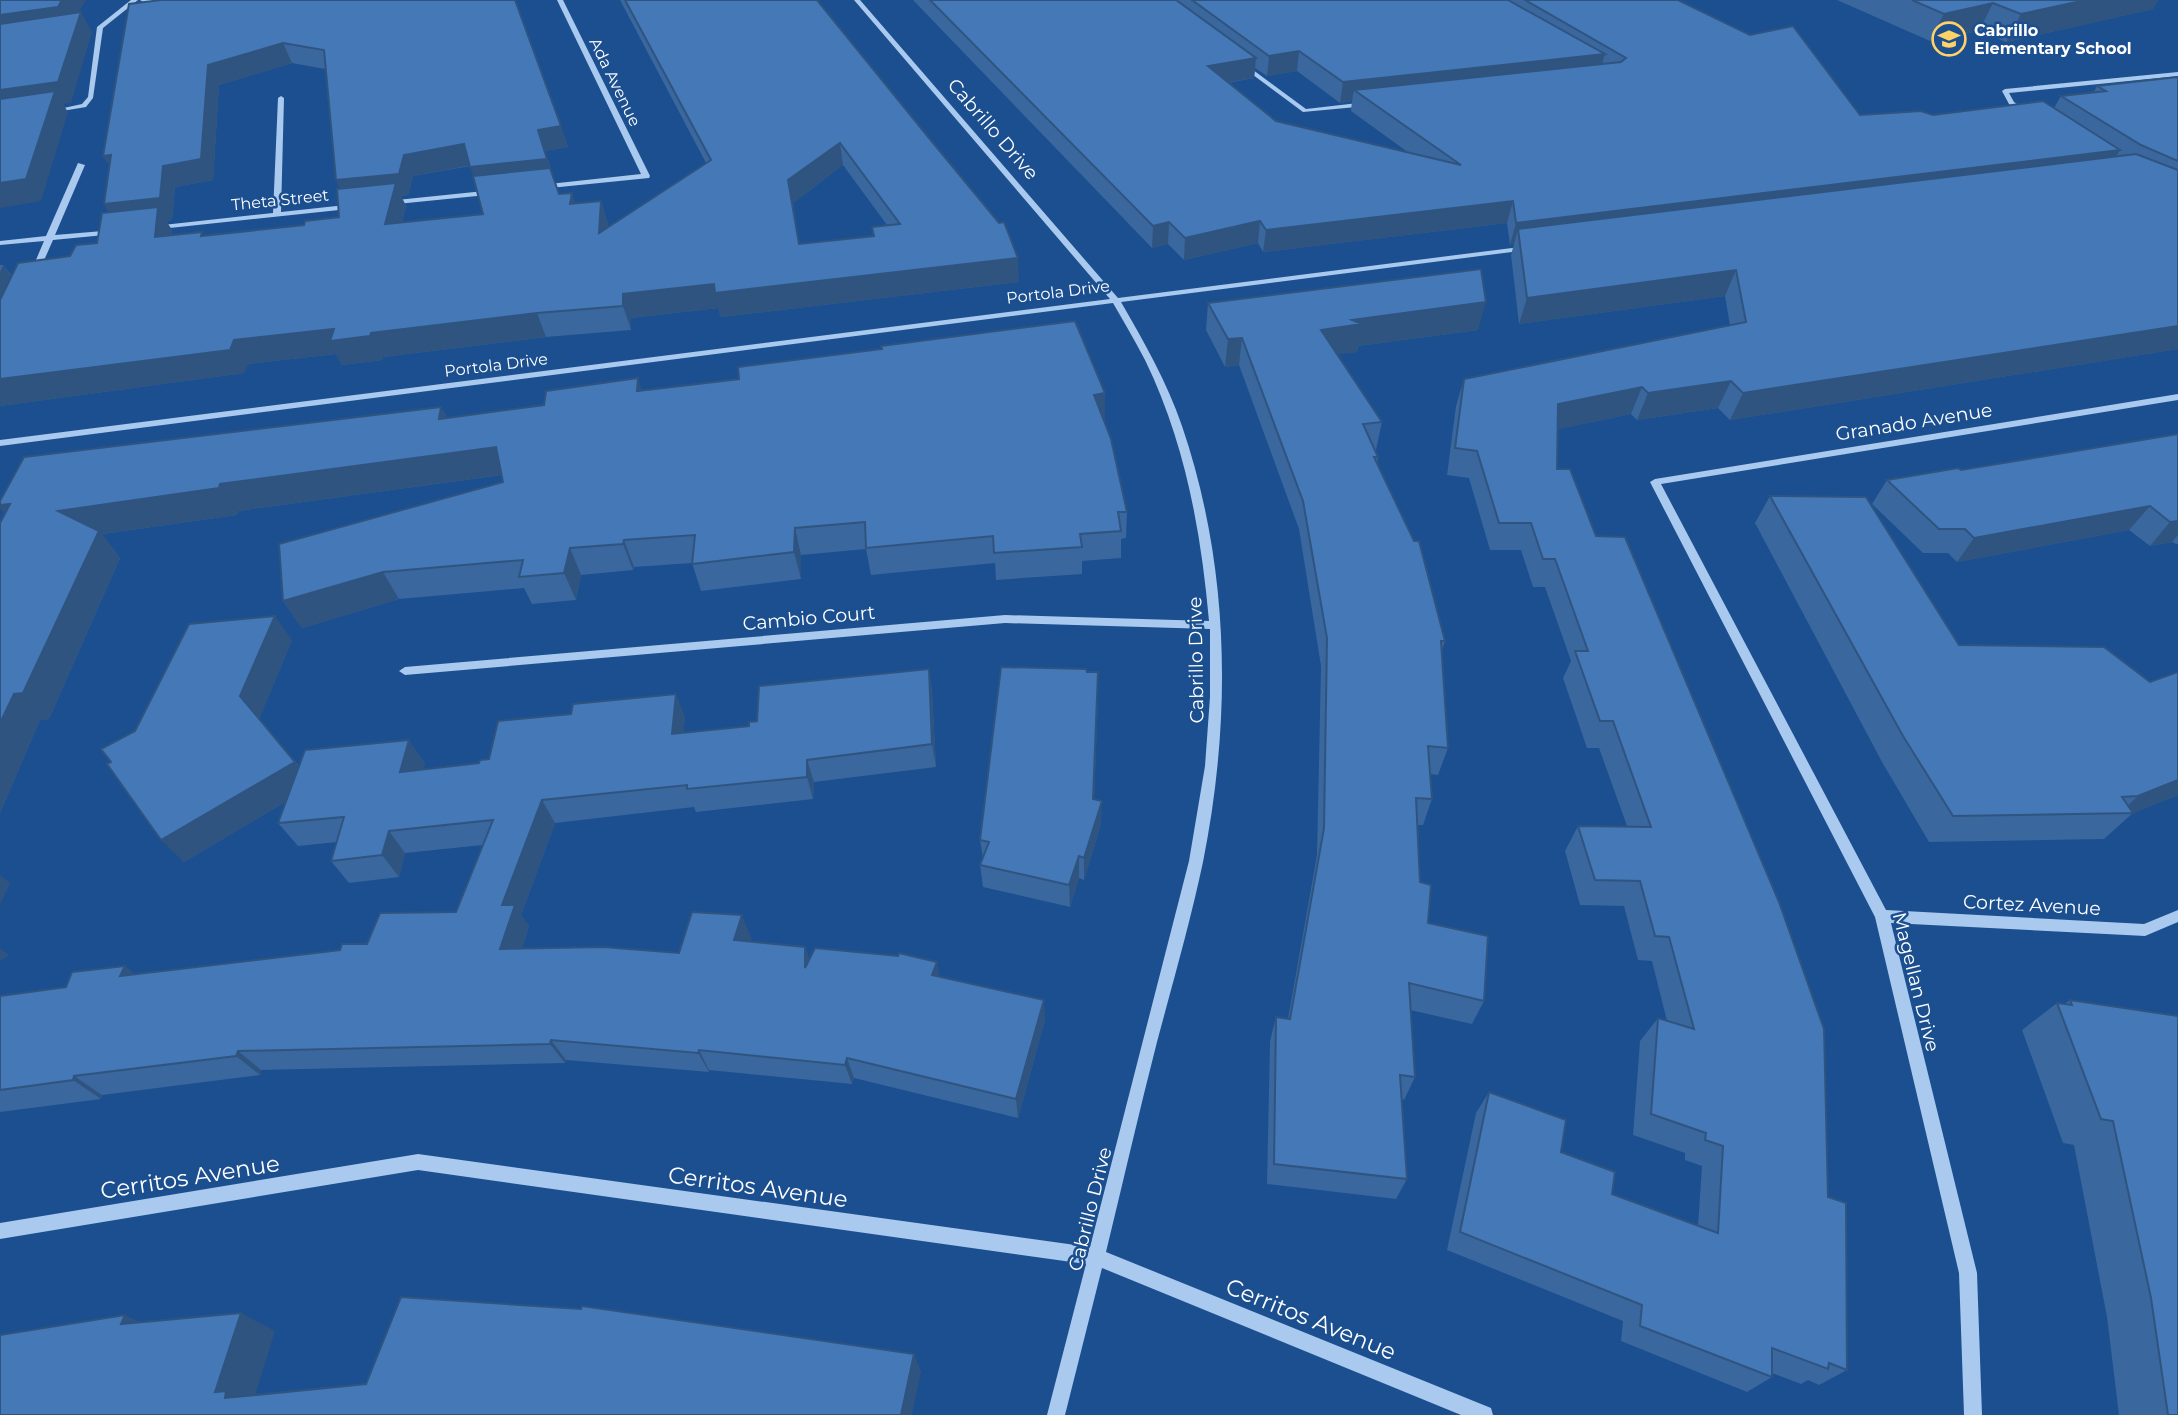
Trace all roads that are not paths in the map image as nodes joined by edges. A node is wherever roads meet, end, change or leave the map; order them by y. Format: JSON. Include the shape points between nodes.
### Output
{"nodes":[{"id":1,"x":135,"y":0,"type":"edge"},
{"id":2,"x":143,"y":0,"type":"edge"},
{"id":3,"x":190,"y":0,"type":"edge"},
{"id":4,"x":559,"y":0,"type":"edge"},
{"id":5,"x":857,"y":0,"type":"edge"},
{"id":6,"x":100,"y":27,"type":"junction"},
{"id":7,"x":87,"y":29,"type":"dead end"},
{"id":8,"x":1231,"y":55,"type":"edge"},
{"id":9,"x":2178,"y":74,"type":"edge"},
{"id":10,"x":281,"y":99,"type":"dead end"},
{"id":11,"x":1372,"y":104,"type":"edge"},
{"id":12,"x":48,"y":112,"type":"edge"},
{"id":13,"x":2033,"y":117,"type":"edge"},
{"id":14,"x":81,"y":165,"type":"dead end"},
{"id":15,"x":536,"y":187,"type":"edge"},
{"id":16,"x":509,"y":190,"type":"edge"},
{"id":17,"x":372,"y":205,"type":"edge"},
{"id":18,"x":359,"y":206,"type":"edge"},
{"id":19,"x":276,"y":215,"type":"junction"},
{"id":20,"x":143,"y":229,"type":"edge"},
{"id":21,"x":130,"y":230,"type":"edge"},
{"id":22,"x":49,"y":239,"type":"junction"},
{"id":23,"x":0,"y":243,"type":"edge"},
{"id":24,"x":1541,"y":246,"type":"edge"},
{"id":25,"x":28,"y":286,"type":"edge"},
{"id":26,"x":1115,"y":299,"type":"junction"},
{"id":27,"x":2178,"y":397,"type":"edge"},
{"id":28,"x":0,"y":443,"type":"edge"},
{"id":29,"x":1655,"y":482,"type":"joint"},
{"id":30,"x":1217,"y":625,"type":"junction"},
{"id":31,"x":405,"y":671,"type":"dead end"},
{"id":32,"x":1882,"y":916,"type":"junction"},
{"id":33,"x":2178,"y":916,"type":"edge"},
{"id":34,"x":0,"y":1231,"type":"edge"},
{"id":35,"x":1097,"y":1257,"type":"junction"},
{"id":36,"x":1056,"y":1415,"type":"edge"},
{"id":37,"x":1484,"y":1415,"type":"edge"},
{"id":38,"x":1973,"y":1415,"type":"edge"}],
"edges":[{"from":1,"to":6,"type":"street"},
{"from":2,"to":3,"type":"street"},
{"from":4,"to":15,"type":"street","name":"Ada Avenue","via":[[646,176]]},
{"from":5,"to":26,"type":"street","name":"Cabrillo Drive"},
{"from":6,"to":7,"type":"street"},
{"from":6,"to":12,"type":"street","via":[[91,97],[84,106]]},
{"from":8,"to":11,"type":"street","via":[[1305,111]]},
{"from":9,"to":13,"type":"street","via":[[2005,92],[2011,103]]},
{"from":10,"to":19,"type":"street"},
{"from":14,"to":22,"type":"street"},
{"from":16,"to":17,"type":"street"},
{"from":18,"to":19,"type":"street","name":"Theta Street"},
{"from":19,"to":20,"type":"street","name":"Theta Street"},
{"from":21,"to":22,"type":"street"},
{"from":22,"to":23,"type":"street"},
{"from":22,"to":25,"type":"street"},
{"from":24,"to":26,"type":"street","name":"Portola Drive"},
{"from":26,"to":28,"type":"street","name":"Portola Drive"},
{"from":26,"to":30,"type":"street","name":"Cabrillo Drive","via":[[1148,357],[1189,457],[1206,531]]},
{"from":27,"to":29,"type":"street","name":"Granado Avenue"},
{"from":29,"to":32,"type":"street","name":"Magellan Drive"},
{"from":30,"to":31,"type":"street","name":"Cambio Court","via":[[1005,619]]},
{"from":30,"to":35,"type":"street","name":"Cabrillo Drive","via":[[1216,724],[1201,836]]},
{"from":32,"to":33,"type":"street","name":"Cortez Avenue","via":[[2145,930]]},
{"from":32,"to":38,"type":"street","name":"Magellan Drive","via":[[1968,1272]]},
{"from":34,"to":35,"type":"street","name":"Cerritos Avenue","via":[[418,1162]]},
{"from":35,"to":36,"type":"street","name":"Cabrillo Drive"},
{"from":35,"to":37,"type":"street","name":"Cerritos Avenue"}]}
